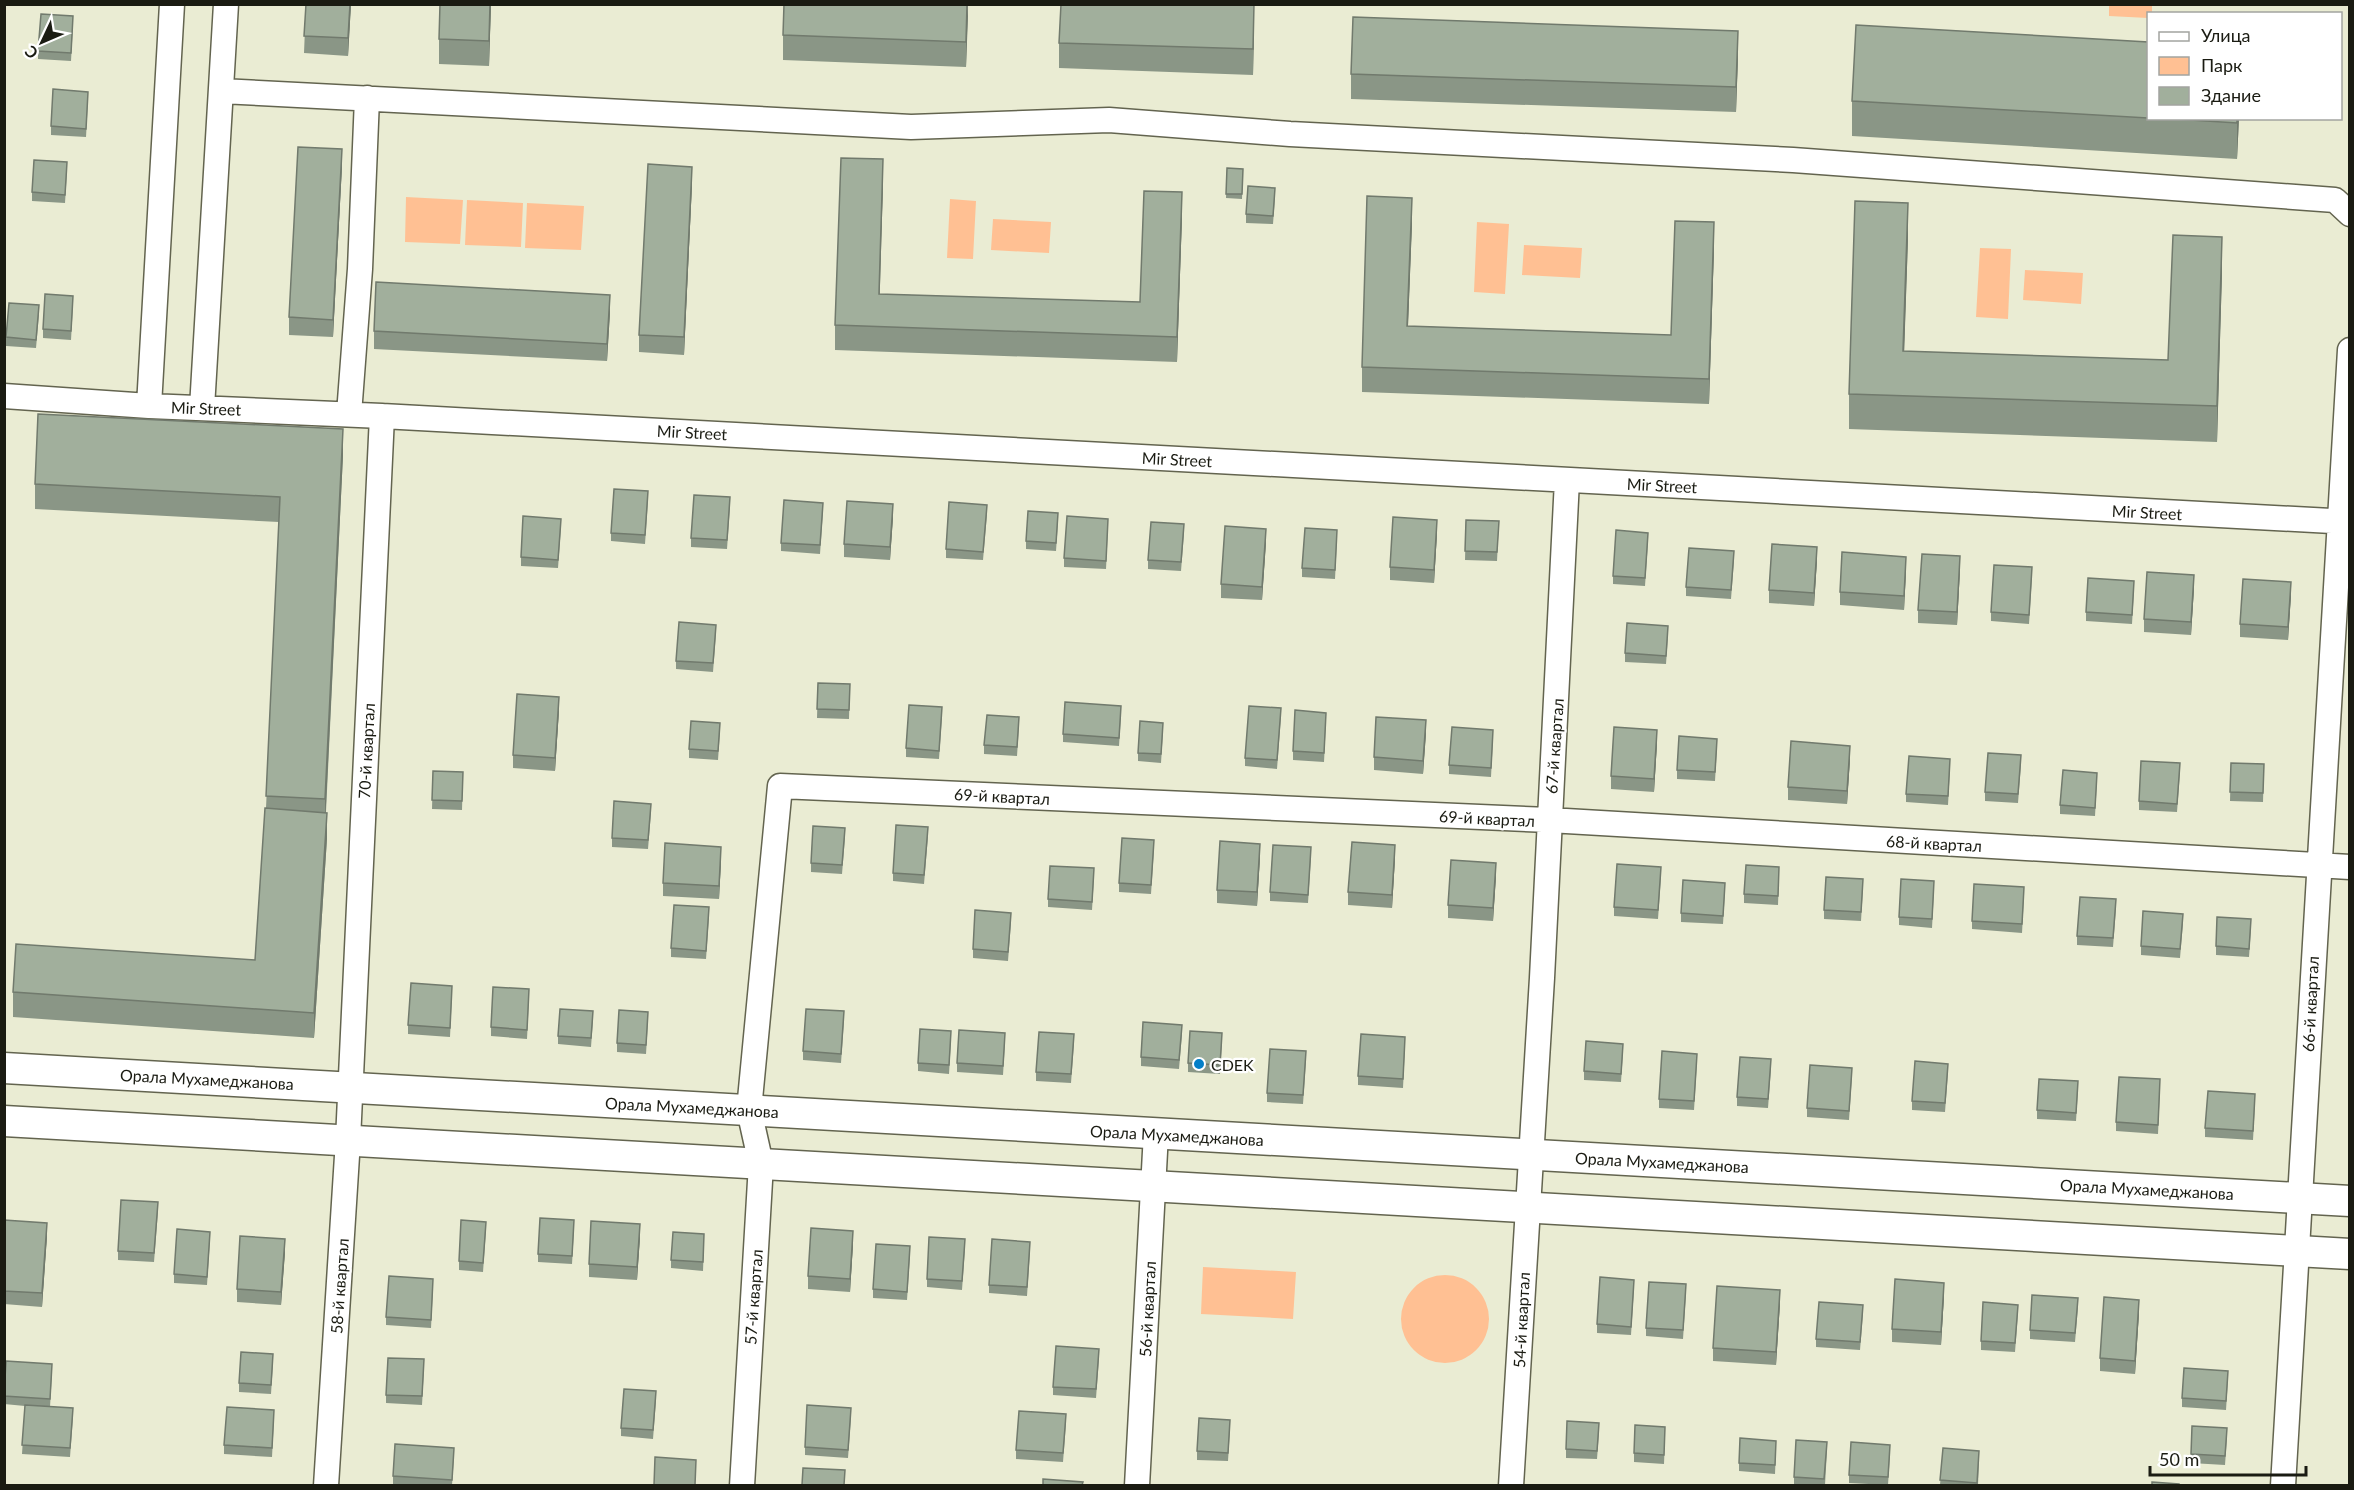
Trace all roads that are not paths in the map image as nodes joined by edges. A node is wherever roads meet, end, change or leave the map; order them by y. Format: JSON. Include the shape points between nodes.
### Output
{"nodes":[{"id":1,"x":172,"y":4,"type":"edge"},
{"id":2,"x":226,"y":4,"type":"edge"},
{"id":3,"x":221,"y":91,"type":"junction"},
{"id":4,"x":367,"y":99,"type":"junction"},
{"id":5,"x":2349,"y":209,"type":"edge"},
{"id":6,"x":2349,"y":350,"type":"edge"},
{"id":7,"x":4,"y":396,"type":"edge"},
{"id":8,"x":149,"y":406,"type":"junction"},
{"id":9,"x":202,"y":408,"type":"junction"},
{"id":10,"x":349,"y":414,"type":"junction"},
{"id":11,"x":382,"y":416,"type":"junction"},
{"id":12,"x":1567,"y":480,"type":"junction"},
{"id":13,"x":2344,"y":522,"type":"edge"},
{"id":14,"x":1549,"y":820,"type":"junction"},
{"id":15,"x":2318,"y":865,"type":"junction"},
{"id":16,"x":2349,"y":867,"type":"edge"},
{"id":17,"x":4,"y":1068,"type":"edge"},
{"id":18,"x":350,"y":1087,"type":"junction"},
{"id":19,"x":749,"y":1110,"type":"junction"},
{"id":20,"x":4,"y":1121,"type":"edge"},
{"id":21,"x":1156,"y":1133,"type":"junction"},
{"id":22,"x":348,"y":1140,"type":"junction"},
{"id":23,"x":1531,"y":1155,"type":"junction"},
{"id":24,"x":761,"y":1164,"type":"junction"},
{"id":25,"x":1153,"y":1186,"type":"junction"},
{"id":26,"x":2300,"y":1198,"type":"junction"},
{"id":27,"x":2349,"y":1201,"type":"edge"},
{"id":28,"x":1528,"y":1208,"type":"junction"},
{"id":29,"x":2296,"y":1251,"type":"junction"},
{"id":30,"x":2349,"y":1254,"type":"edge"},
{"id":31,"x":1515,"y":1484,"type":"edge"},
{"id":32,"x":326,"y":1485,"type":"edge"},
{"id":33,"x":742,"y":1485,"type":"edge"},
{"id":34,"x":1137,"y":1485,"type":"edge"},
{"id":35,"x":2283,"y":1485,"type":"edge"}],
"edges":[{"from":1,"to":8,"type":"street"},
{"from":2,"to":3,"type":"street"},
{"from":3,"to":4,"type":"street"},
{"from":3,"to":9,"type":"street"},
{"from":4,"to":5,"type":"street","via":[[911,127],[1109,120],[1793,160],[2335,201]]},
{"from":4,"to":10,"type":"street"},
{"from":6,"to":13,"type":"street","name":"66-й квартал"},
{"from":7,"to":8,"type":"street","name":"Mir Street"},
{"from":8,"to":9,"type":"street","name":"Mir Street"},
{"from":9,"to":10,"type":"street","name":"Mir Street"},
{"from":10,"to":11,"type":"street","name":"Mir Street"},
{"from":11,"to":12,"type":"street","name":"Mir Street"},
{"from":11,"to":18,"type":"street","name":"70-й квартал"},
{"from":12,"to":13,"type":"street","name":"Mir Street"},
{"from":12,"to":14,"type":"street","name":"67-й квартал"},
{"from":13,"to":15,"type":"street","name":"66-й квартал"},
{"from":14,"to":15,"type":"street","name":"68-й квартал"},
{"from":14,"to":19,"type":"street","name":"69-й квартал","via":[[780,786]]},
{"from":14,"to":23,"type":"street","name":"67-й квартал"},
{"from":15,"to":16,"type":"street","name":"68-й квартал"},
{"from":15,"to":26,"type":"street","name":"66-й квартал"},
{"from":17,"to":18,"type":"street","name":"Орала Мухамеджанова"},
{"from":18,"to":19,"type":"street","name":"Орала Мухамеджанова"},
{"from":18,"to":22,"type":"street","name":"58-й квартал"},
{"from":19,"to":21,"type":"street","name":"Орала Мухамеджанова"},
{"from":19,"to":24,"type":"street","name":"57-й квартал"},
{"from":20,"to":22,"type":"street"},
{"from":21,"to":23,"type":"street","name":"Орала Мухамеджанова"},
{"from":21,"to":25,"type":"street","name":"56-й квартал"},
{"from":22,"to":24,"type":"street"},
{"from":22,"to":32,"type":"street","name":"58-й квартал"},
{"from":23,"to":26,"type":"street","name":"Орала Мухамеджанова"},
{"from":23,"to":28,"type":"street","name":"54-й квартал"},
{"from":24,"to":25,"type":"street"},
{"from":24,"to":33,"type":"street","name":"57-й квартал"},
{"from":25,"to":28,"type":"street"},
{"from":25,"to":34,"type":"street","name":"56-й квартал"},
{"from":26,"to":27,"type":"street","name":"Орала Мухамеджанова"},
{"from":26,"to":29,"type":"street","name":"66-й квартал"},
{"from":28,"to":29,"type":"street"},
{"from":28,"to":31,"type":"street","name":"54-й квартал"},
{"from":29,"to":30,"type":"street"},
{"from":29,"to":35,"type":"street","name":"66-й квартал"}]}
